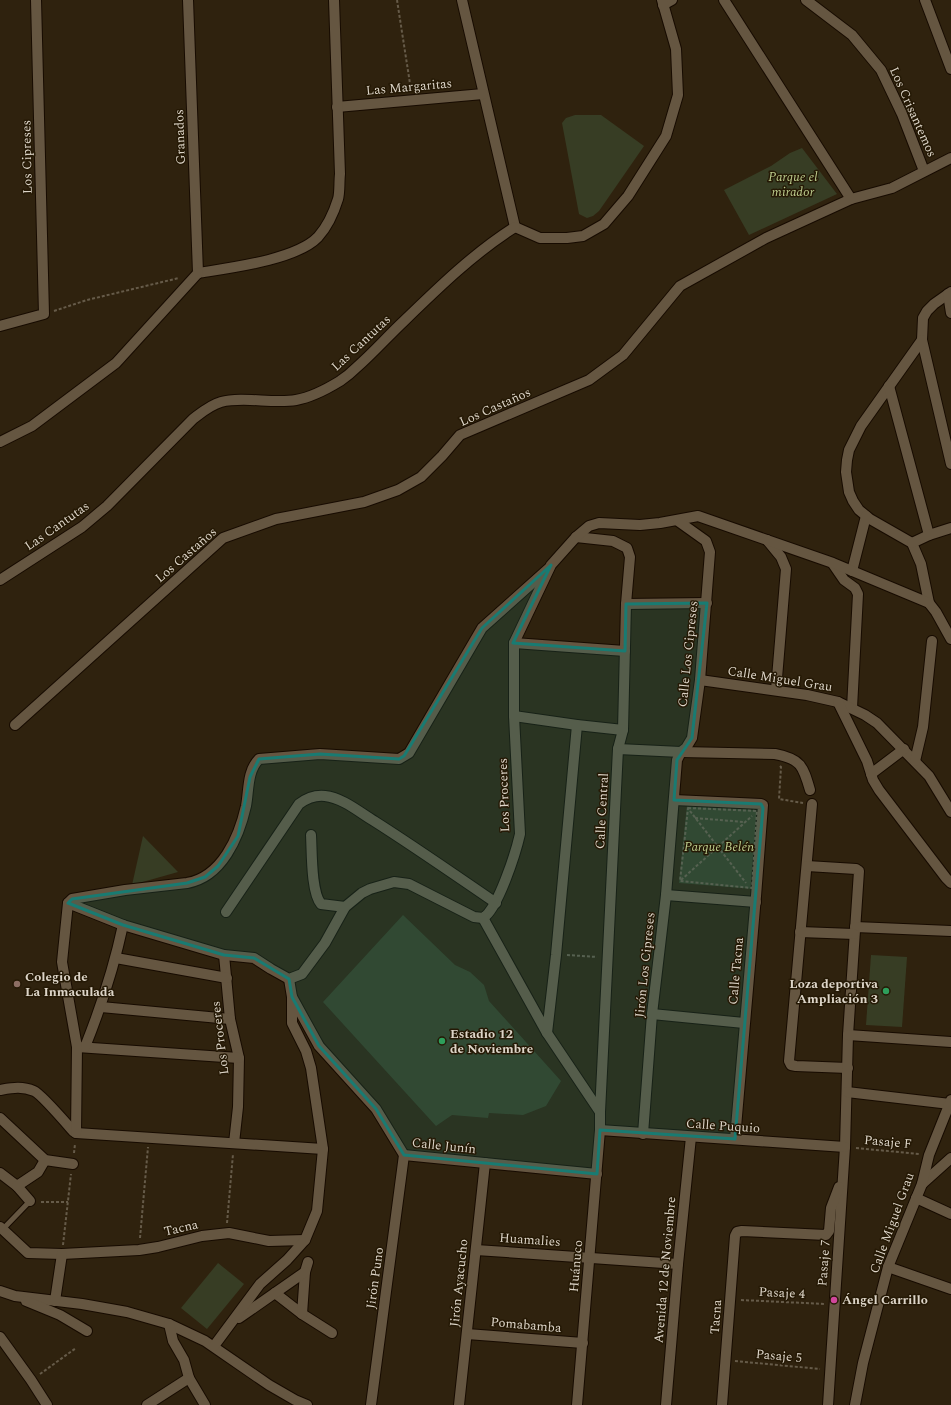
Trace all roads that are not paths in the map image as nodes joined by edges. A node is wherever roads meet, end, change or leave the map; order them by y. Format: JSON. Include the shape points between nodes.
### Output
{"nodes":[{"id":1,"x":36,"y":0,"type":"edge"},
{"id":2,"x":188,"y":0,"type":"edge"},
{"id":3,"x":334,"y":0,"type":"edge"},
{"id":4,"x":462,"y":0,"type":"edge"},
{"id":5,"x":724,"y":0,"type":"edge"},
{"id":6,"x":806,"y":0,"type":"edge"},
{"id":7,"x":925,"y":0,"type":"edge"},
{"id":8,"x":666,"y":2,"type":"edge"},
{"id":9,"x":951,"y":69,"type":"edge"},
{"id":10,"x":483,"y":94,"type":"junction"},
{"id":11,"x":337,"y":107,"type":"junction"},
{"id":12,"x":951,"y":158,"type":"edge"},
{"id":13,"x":924,"y":171,"type":"junction"},
{"id":14,"x":851,"y":199,"type":"junction"},
{"id":15,"x":515,"y":227,"type":"junction"},
{"id":16,"x":198,"y":273,"type":"junction"},
{"id":17,"x":949,"y":293,"type":"edge"},
{"id":18,"x":951,"y":313,"type":"edge"},
{"id":19,"x":0,"y":326,"type":"edge"},
{"id":20,"x":922,"y":340,"type":"junction"},
{"id":21,"x":889,"y":386,"type":"junction"},
{"id":22,"x":0,"y":442,"type":"edge"},
{"id":23,"x":951,"y":464,"type":"edge"},
{"id":24,"x":866,"y":516,"type":"junction"},
{"id":25,"x":678,"y":521,"type":"junction"},
{"id":26,"x":951,"y":528,"type":"edge"},
{"id":27,"x":929,"y":535,"type":"junction"},
{"id":28,"x":576,"y":537,"type":"junction"},
{"id":29,"x":767,"y":540,"type":"junction"},
{"id":30,"x":912,"y":543,"type":"junction"},
{"id":31,"x":833,"y":564,"type":"junction"},
{"id":32,"x":551,"y":565,"type":"junction"},
{"id":33,"x":852,"y":571,"type":"junction"},
{"id":34,"x":0,"y":580,"type":"edge"},
{"id":35,"x":707,"y":603,"type":"junction"},
{"id":36,"x":626,"y":604,"type":"junction"},
{"id":37,"x":929,"y":604,"type":"junction"},
{"id":38,"x":951,"y":639,"type":"edge"},
{"id":39,"x":932,"y":641,"type":"dead end"},
{"id":40,"x":514,"y":643,"type":"junction"},
{"id":41,"x":625,"y":651,"type":"junction"},
{"id":42,"x":700,"y":680,"type":"junction"},
{"id":43,"x":776,"y":690,"type":"junction"},
{"id":44,"x":838,"y":702,"type":"junction"},
{"id":45,"x":852,"y":708,"type":"junction"},
{"id":46,"x":514,"y":716,"type":"junction"},
{"id":47,"x":14,"y":725,"type":"dead end"},
{"id":48,"x":577,"y":725,"type":"junction"},
{"id":49,"x":623,"y":730,"type":"junction"},
{"id":50,"x":618,"y":749,"type":"junction"},
{"id":51,"x":904,"y":749,"type":"junction"},
{"id":52,"x":681,"y":752,"type":"junction"},
{"id":53,"x":915,"y":761,"type":"junction"},
{"id":54,"x":871,"y":774,"type":"junction"},
{"id":55,"x":810,"y":790,"type":"dead end"},
{"id":56,"x":681,"y":803,"type":"junction"},
{"id":57,"x":812,"y":804,"type":"road end"},
{"id":58,"x":951,"y":812,"type":"edge"},
{"id":59,"x":311,"y":835,"type":"dead end"},
{"id":60,"x":807,"y":866,"type":"junction"},
{"id":61,"x":951,"y":883,"type":"edge"},
{"id":62,"x":666,"y":895,"type":"junction"},
{"id":63,"x":756,"y":899,"type":"junction"},
{"id":64,"x":68,"y":903,"type":"junction"},
{"id":65,"x":496,"y":903,"type":"junction"},
{"id":66,"x":345,"y":907,"type":"junction"},
{"id":67,"x":226,"y":912,"type":"dead end"},
{"id":68,"x":483,"y":918,"type":"junction"},
{"id":69,"x":123,"y":925,"type":"junction"},
{"id":70,"x":854,"y":931,"type":"junction"},
{"id":71,"x":951,"y":931,"type":"edge"},
{"id":72,"x":800,"y":932,"type":"junction"},
{"id":73,"x":224,"y":955,"type":"junction"},
{"id":74,"x":116,"y":958,"type":"junction"},
{"id":75,"x":227,"y":978,"type":"junction"},
{"id":76,"x":289,"y":979,"type":"junction"},
{"id":77,"x":292,"y":997,"type":"junction"},
{"id":78,"x":101,"y":1007,"type":"junction"},
{"id":79,"x":652,"y":1014,"type":"junction"},
{"id":80,"x":230,"y":1019,"type":"junction"},
{"id":81,"x":744,"y":1023,"type":"junction"},
{"id":82,"x":547,"y":1033,"type":"junction"},
{"id":83,"x":848,"y":1035,"type":"junction"},
{"id":84,"x":951,"y":1042,"type":"edge"},
{"id":85,"x":81,"y":1047,"type":"junction"},
{"id":86,"x":239,"y":1058,"type":"junction"},
{"id":87,"x":848,"y":1068,"type":"junction"},
{"id":88,"x":0,"y":1090,"type":"edge"},
{"id":89,"x":847,"y":1092,"type":"junction"},
{"id":90,"x":950,"y":1102,"type":"edge"},
{"id":91,"x":600,"y":1112,"type":"junction"},
{"id":92,"x":0,"y":1118,"type":"edge"},
{"id":93,"x":600,"y":1130,"type":"junction"},
{"id":94,"x":76,"y":1133,"type":"junction"},
{"id":95,"x":643,"y":1134,"type":"junction"},
{"id":96,"x":691,"y":1137,"type":"junction"},
{"id":97,"x":735,"y":1139,"type":"junction"},
{"id":98,"x":234,"y":1142,"type":"junction"},
{"id":99,"x":844,"y":1147,"type":"junction"},
{"id":100,"x":323,"y":1149,"type":"junction"},
{"id":101,"x":404,"y":1155,"type":"junction"},
{"id":102,"x":951,"y":1158,"type":"edge"},
{"id":103,"x":45,"y":1160,"type":"junction"},
{"id":104,"x":485,"y":1163,"type":"junction"},
{"id":105,"x":72,"y":1164,"type":"road end"},
{"id":106,"x":0,"y":1173,"type":"edge"},
{"id":107,"x":597,"y":1174,"type":"junction"},
{"id":108,"x":842,"y":1178,"type":"junction"},
{"id":109,"x":922,"y":1184,"type":"junction"},
{"id":110,"x":17,"y":1186,"type":"junction"},
{"id":111,"x":916,"y":1198,"type":"junction"},
{"id":112,"x":30,"y":1202,"type":"joint"},
{"id":113,"x":951,"y":1214,"type":"edge"},
{"id":114,"x":1,"y":1228,"type":"edge"},
{"id":115,"x":305,"y":1240,"type":"junction"},
{"id":116,"x":476,"y":1250,"type":"junction"},
{"id":117,"x":62,"y":1254,"type":"junction"},
{"id":118,"x":590,"y":1257,"type":"junction"},
{"id":119,"x":308,"y":1262,"type":"dead end"},
{"id":120,"x":678,"y":1264,"type":"junction"},
{"id":121,"x":888,"y":1267,"type":"junction"},
{"id":122,"x":305,"y":1272,"type":"junction"},
{"id":123,"x":951,"y":1289,"type":"edge"},
{"id":124,"x":0,"y":1291,"type":"edge"},
{"id":125,"x":275,"y":1292,"type":"junction"},
{"id":126,"x":14,"y":1296,"type":"junction"},
{"id":127,"x":55,"y":1301,"type":"junction"},
{"id":128,"x":302,"y":1314,"type":"junction"},
{"id":129,"x":169,"y":1324,"type":"junction"},
{"id":130,"x":229,"y":1325,"type":"junction"},
{"id":131,"x":87,"y":1331,"type":"dead end"},
{"id":132,"x":332,"y":1333,"type":"dead end"},
{"id":133,"x":467,"y":1334,"type":"junction"},
{"id":134,"x":0,"y":1338,"type":"edge"},
{"id":135,"x":583,"y":1343,"type":"junction"},
{"id":136,"x":214,"y":1346,"type":"junction"},
{"id":137,"x":189,"y":1378,"type":"junction"},
{"id":138,"x":47,"y":1405,"type":"edge"},
{"id":139,"x":147,"y":1405,"type":"edge"},
{"id":140,"x":205,"y":1405,"type":"edge"},
{"id":141,"x":307,"y":1405,"type":"edge"},
{"id":142,"x":371,"y":1405,"type":"edge"},
{"id":143,"x":459,"y":1405,"type":"edge"},
{"id":144,"x":577,"y":1405,"type":"edge"},
{"id":145,"x":666,"y":1405,"type":"edge"},
{"id":146,"x":722,"y":1405,"type":"edge"},
{"id":147,"x":828,"y":1405,"type":"edge"},
{"id":148,"x":855,"y":1405,"type":"edge"}],
"edges":[{"from":1,"to":19,"type":"street","name":"Los Cipreses","via":[[44,314]]},
{"from":2,"to":16,"type":"street","name":"Granados"},
{"from":3,"to":11,"type":"street"},
{"from":4,"to":10,"type":"street"},
{"from":5,"to":14,"type":"street"},
{"from":6,"to":13,"type":"street","name":"Los Crisantemos","via":[[852,35],[881,70],[902,114]]},
{"from":7,"to":9,"type":"street"},
{"from":8,"to":15,"type":"street","via":[[676,49],[678,95],[666,136],[628,196],[604,224],[583,236],[540,238]]},
{"from":10,"to":11,"type":"street","name":"Las Margaritas"},
{"from":10,"to":15,"type":"street"},
{"from":11,"to":16,"type":"street","via":[[340,174],[338,198],[329,221],[317,238],[276,258]]},
{"from":12,"to":13,"type":"street","name":"Los Castaños"},
{"from":13,"to":14,"type":"street","name":"Los Castaños","via":[[892,188]]},
{"from":14,"to":47,"type":"street","name":"Los Castaños","via":[[766,238],[680,286],[623,355],[589,380],[460,436],[421,477],[398,490],[364,502],[276,519],[223,538]]},
{"from":15,"to":34,"type":"street","name":"Las Cantutas","via":[[472,258],[343,380],[317,394],[296,400],[228,401],[207,408],[107,506],[82,527]]},
{"from":16,"to":22,"type":"street","via":[[116,363],[32,426]]},
{"from":17,"to":18,"type":"street"},
{"from":17,"to":20,"type":"street","via":[[927,311]]},
{"from":20,"to":21,"type":"street"},
{"from":20,"to":23,"type":"street"},
{"from":21,"to":24,"type":"street","via":[[861,426],[847,460],[846,481],[849,492],[859,510]]},
{"from":21,"to":27,"type":"street"},
{"from":24,"to":30,"type":"street"},
{"from":24,"to":33,"type":"street"},
{"from":25,"to":28,"type":"street","name":"Los Proceres","via":[[640,525],[599,523],[589,526]]},
{"from":25,"to":29,"type":"street","name":"Los Proceres","via":[[698,516]]},
{"from":25,"to":35,"type":"street","name":"Calle Los Cipreses","via":[[706,541],[710,552]]},
{"from":26,"to":27,"type":"street"},
{"from":27,"to":30,"type":"street"},
{"from":28,"to":32,"type":"street","name":"Los Proceres"},
{"from":28,"to":36,"type":"street","name":"Calle Central","via":[[613,541],[627,548],[630,557]]},
{"from":29,"to":31,"type":"street"},
{"from":29,"to":43,"type":"street","via":[[784,561],[786,570]]},
{"from":30,"to":37,"type":"street","via":[[921,564]]},
{"from":31,"to":33,"type":"street"},
{"from":31,"to":45,"type":"street","via":[[858,594]]},
{"from":32,"to":40,"type":"street","name":"Los Proceres"},
{"from":32,"to":64,"type":"street","via":[[482,628],[404,756],[399,759],[320,754],[259,759],[254,764],[250,777],[238,836],[218,866],[205,877],[187,883],[72,899]]},
{"from":33,"to":37,"type":"street"},
{"from":35,"to":36,"type":"street"},
{"from":35,"to":42,"type":"street","name":"Calle Los Cipreses"},
{"from":36,"to":41,"type":"street","name":"Calle Central"},
{"from":37,"to":38,"type":"street"},
{"from":39,"to":53,"type":"street","via":[[923,727]]},
{"from":40,"to":41,"type":"street"},
{"from":40,"to":46,"type":"street","name":"Los Proceres"},
{"from":41,"to":49,"type":"street","name":"Calle Central"},
{"from":42,"to":43,"type":"street","name":"Calle Miguel Grau"},
{"from":42,"to":52,"type":"street","name":"Calle Los Cipreses","via":[[692,738]]},
{"from":43,"to":44,"type":"street","name":"Calle Miguel Grau"},
{"from":44,"to":45,"type":"street","name":"Calle Miguel Grau"},
{"from":44,"to":54,"type":"street"},
{"from":45,"to":51,"type":"street","name":"Calle Miguel Grau","via":[[877,723]]},
{"from":46,"to":48,"type":"street"},
{"from":46,"to":65,"type":"street","name":"Los Proceres","via":[[520,834]]},
{"from":48,"to":49,"type":"street"},
{"from":48,"to":82,"type":"street"},
{"from":49,"to":50,"type":"street","name":"Calle Central"},
{"from":50,"to":52,"type":"street"},
{"from":50,"to":91,"type":"street","name":"Calle Central"},
{"from":51,"to":53,"type":"street","name":"Calle Miguel Grau"},
{"from":51,"to":54,"type":"street"},
{"from":52,"to":55,"type":"street","via":[[748,752],[789,756],[797,761],[804,771]]},
{"from":52,"to":56,"type":"street","name":"Calle Los Cipreses","via":[[677,760]]},
{"from":53,"to":58,"type":"street","name":"Calle Miguel Grau","via":[[929,776]]},
{"from":54,"to":61,"type":"street","via":[[879,790]]},
{"from":56,"to":62,"type":"street","name":"Jirón Los Cipreses"},
{"from":56,"to":63,"type":"street","name":"Calle Tacna","via":[[760,808]]},
{"from":57,"to":60,"type":"street"},
{"from":59,"to":66,"type":"street","via":[[313,876],[318,901],[321,904]]},
{"from":60,"to":70,"type":"street","name":"Pasaje 7","via":[[858,870]]},
{"from":60,"to":72,"type":"street"},
{"from":62,"to":63,"type":"street"},
{"from":62,"to":79,"type":"street","name":"Jirón Los Cipreses"},
{"from":63,"to":81,"type":"street","name":"Calle Tacna"},
{"from":64,"to":69,"type":"street"},
{"from":64,"to":85,"type":"street","via":[[62,962]]},
{"from":65,"to":67,"type":"street","via":[[415,846],[340,800],[324,796],[305,799],[299,804]]},
{"from":65,"to":68,"type":"street","name":"Los Proceres","via":[[488,916]]},
{"from":66,"to":68,"type":"street","via":[[362,893],[394,882],[409,884]]},
{"from":66,"to":76,"type":"street","via":[[325,943],[302,974]]},
{"from":68,"to":82,"type":"street"},
{"from":69,"to":73,"type":"street"},
{"from":69,"to":74,"type":"street"},
{"from":70,"to":71,"type":"street"},
{"from":70,"to":72,"type":"street"},
{"from":70,"to":83,"type":"street","name":"Pasaje 7"},
{"from":72,"to":87,"type":"street","via":[[789,1060],[796,1066]]},
{"from":73,"to":75,"type":"street","name":"Los Proceres"},
{"from":73,"to":76,"type":"street","via":[[254,958]]},
{"from":74,"to":75,"type":"street"},
{"from":74,"to":78,"type":"street"},
{"from":75,"to":80,"type":"street","name":"Los Proceres"},
{"from":76,"to":77,"type":"street","name":"Calle Junín"},
{"from":77,"to":100,"type":"street","via":[[292,1023],[312,1068]]},
{"from":77,"to":101,"type":"street","name":"Calle Junín","via":[[319,1046],[376,1110]]},
{"from":78,"to":80,"type":"street"},
{"from":78,"to":85,"type":"street"},
{"from":79,"to":81,"type":"street"},
{"from":79,"to":95,"type":"street","name":"Jirón Los Cipreses"},
{"from":80,"to":86,"type":"street","name":"Los Proceres"},
{"from":81,"to":97,"type":"street","name":"Calle Tacna"},
{"from":82,"to":91,"type":"street"},
{"from":83,"to":84,"type":"street"},
{"from":83,"to":87,"type":"street","name":"Pasaje 7"},
{"from":85,"to":86,"type":"street"},
{"from":85,"to":94,"type":"street"},
{"from":86,"to":98,"type":"street","name":"Los Proceres"},
{"from":87,"to":89,"type":"street","name":"Pasaje 7"},
{"from":88,"to":94,"type":"street","via":[[14,1087],[36,1092]]},
{"from":89,"to":90,"type":"street"},
{"from":89,"to":99,"type":"street","name":"Pasaje 7"},
{"from":90,"to":109,"type":"street","name":"Calle Miguel Grau","via":[[929,1155]]},
{"from":91,"to":93,"type":"street","name":"Calle Central"},
{"from":92,"to":103,"type":"street"},
{"from":93,"to":95,"type":"street","name":"Calle Puquio"},
{"from":93,"to":107,"type":"street","name":"Huánuco"},
{"from":94,"to":98,"type":"street"},
{"from":95,"to":96,"type":"street","name":"Calle Puquio"},
{"from":96,"to":97,"type":"street","name":"Calle Puquio"},
{"from":96,"to":120,"type":"street","name":"Avenida 12 de Noviembre"},
{"from":97,"to":99,"type":"street","name":"Calle Puquio"},
{"from":98,"to":100,"type":"street"},
{"from":99,"to":108,"type":"street","name":"Pasaje 7"},
{"from":100,"to":115,"type":"street","via":[[317,1211]]},
{"from":101,"to":104,"type":"street","name":"Calle Junín"},
{"from":101,"to":142,"type":"street","name":"Jirón Puno"},
{"from":102,"to":109,"type":"street"},
{"from":103,"to":105,"type":"street"},
{"from":103,"to":110,"type":"street","via":[[38,1172]]},
{"from":104,"to":107,"type":"street","name":"Calle Junín"},
{"from":104,"to":116,"type":"street","name":"Jirón Ayacucho"},
{"from":106,"to":110,"type":"street"},
{"from":107,"to":118,"type":"street","name":"Huánuco"},
{"from":108,"to":146,"type":"street","name":"Tacna","via":[[832,1206],[829,1232],[826,1234],[737,1232]]},
{"from":108,"to":147,"type":"street","name":"Pasaje 7"},
{"from":109,"to":111,"type":"street","name":"Calle Miguel Grau"},
{"from":110,"to":112,"type":"street"},
{"from":111,"to":113,"type":"street"},
{"from":111,"to":121,"type":"street","name":"Calle Miguel Grau"},
{"from":112,"to":114,"type":"lane"},
{"from":114,"to":117,"type":"street","name":"Tacna","via":[[28,1253]]},
{"from":115,"to":117,"type":"street","name":"Tacna","via":[[269,1241],[227,1233],[139,1250]]},
{"from":115,"to":130,"type":"street","via":[[260,1284]]},
{"from":116,"to":118,"type":"street","name":"Huamalies"},
{"from":116,"to":133,"type":"street","name":"Jirón Ayacucho"},
{"from":117,"to":127,"type":"street"},
{"from":118,"to":120,"type":"street","name":"Huamalies"},
{"from":118,"to":135,"type":"street","name":"Huánuco"},
{"from":119,"to":122,"type":"street"},
{"from":120,"to":145,"type":"street","name":"Avenida 12 de Noviembre"},
{"from":121,"to":123,"type":"street"},
{"from":121,"to":148,"type":"street","name":"Calle Miguel Grau","via":[[863,1362]]},
{"from":122,"to":125,"type":"street"},
{"from":122,"to":128,"type":"street"},
{"from":124,"to":126,"type":"street"},
{"from":125,"to":128,"type":"street"},
{"from":125,"to":130,"type":"street"},
{"from":126,"to":127,"type":"street"},
{"from":126,"to":131,"type":"street","via":[[60,1315]]},
{"from":127,"to":129,"type":"street","via":[[127,1312]]},
{"from":128,"to":132,"type":"street"},
{"from":129,"to":136,"type":"street"},
{"from":129,"to":137,"type":"street","via":[[173,1342],[184,1360]]},
{"from":130,"to":136,"type":"street"},
{"from":133,"to":135,"type":"street","name":"Pomabamba"},
{"from":133,"to":143,"type":"street","name":"Jirón Ayacucho"},
{"from":134,"to":138,"type":"street"},
{"from":135,"to":144,"type":"street","name":"Huánuco"},
{"from":136,"to":141,"type":"street","via":[[269,1385]]},
{"from":137,"to":139,"type":"street"},
{"from":137,"to":140,"type":"street"}]}
